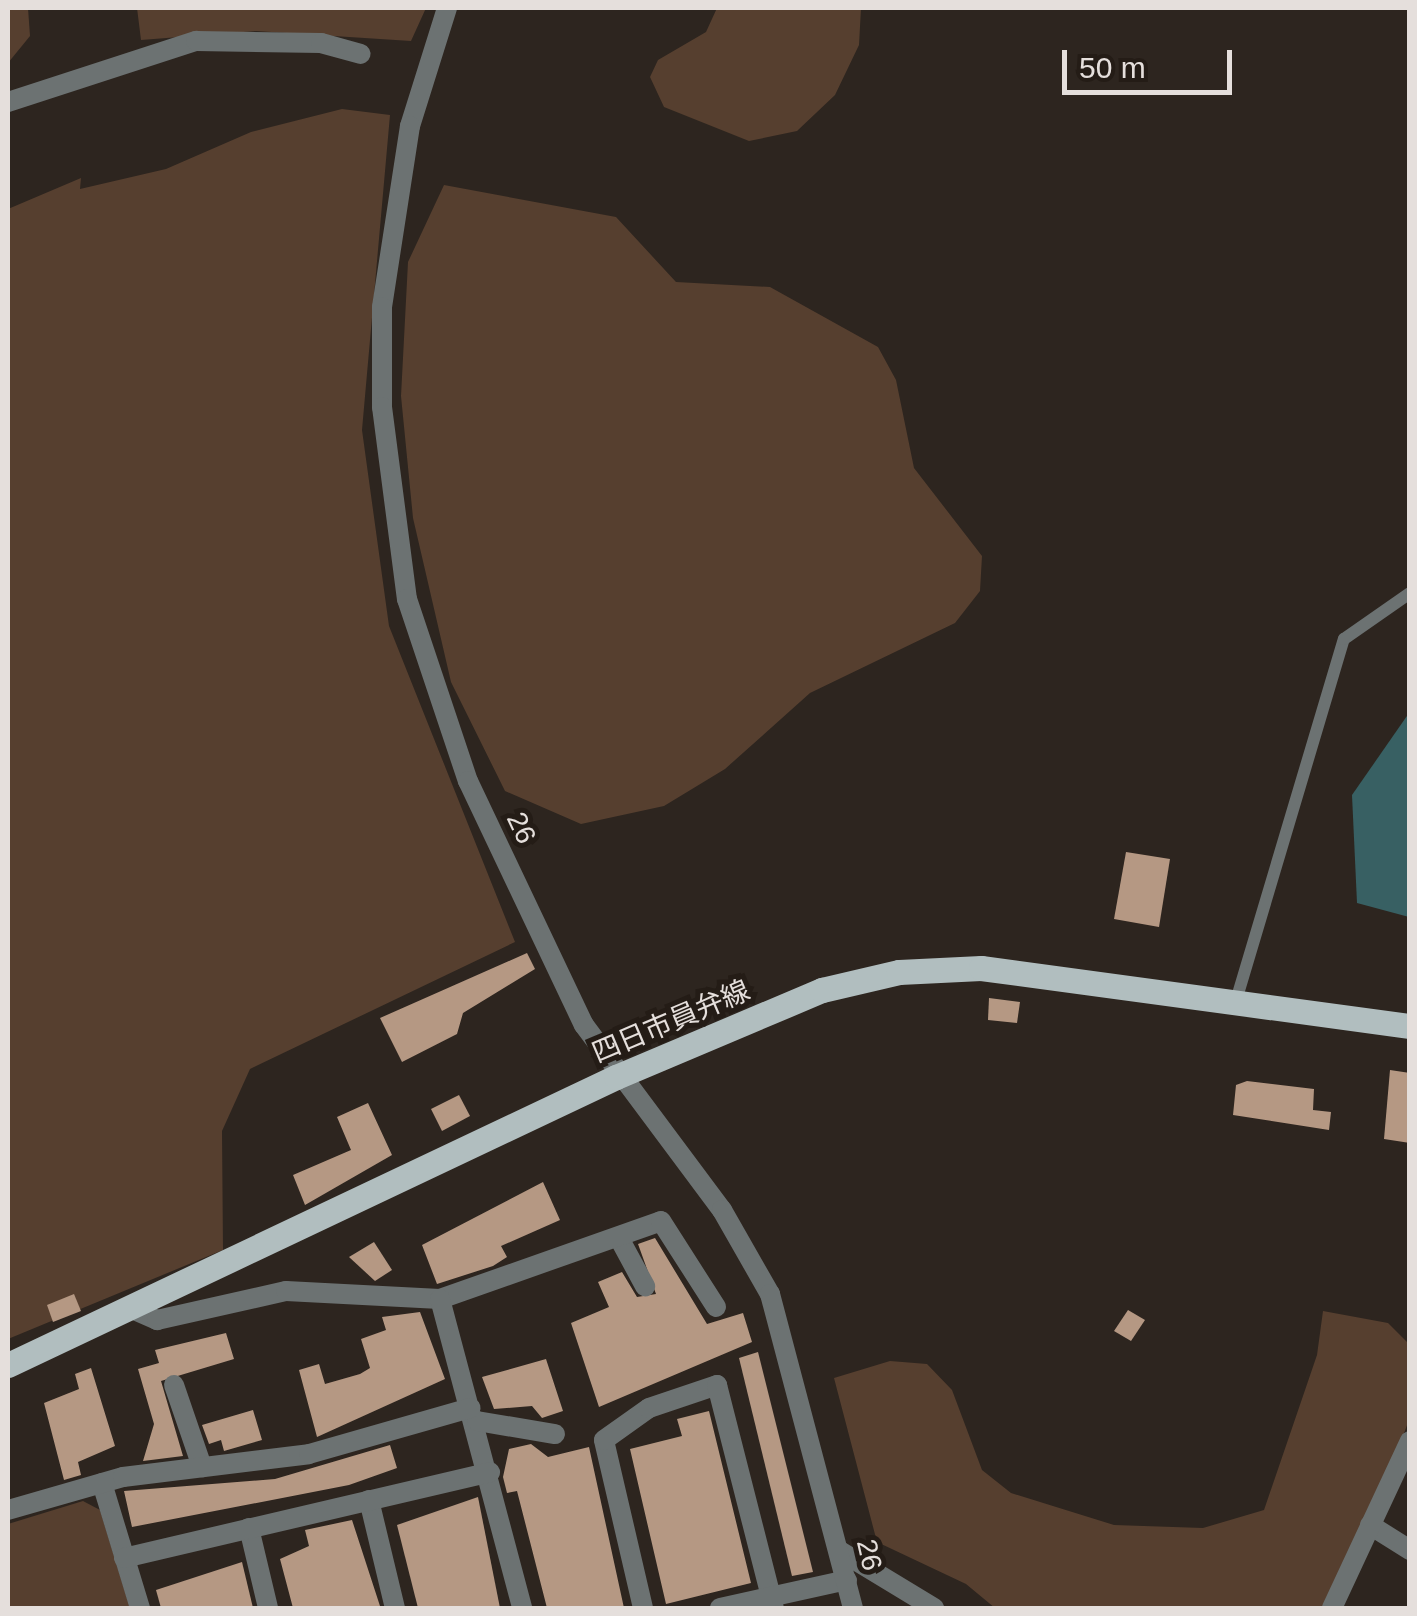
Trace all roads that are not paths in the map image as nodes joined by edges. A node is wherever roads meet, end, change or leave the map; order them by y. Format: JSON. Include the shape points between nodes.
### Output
{"nodes":[{"id":1,"x":447,"y":8,"type":"edge"},
{"id":2,"x":361,"y":54,"type":"dead end"},
{"id":3,"x":8,"y":102,"type":"edge"},
{"id":4,"x":1410,"y":593,"type":"edge"},
{"id":5,"x":1235,"y":1004,"type":"junction"},
{"id":6,"x":1410,"y":1026,"type":"edge"},
{"id":7,"x":616,"y":1076,"type":"junction"},
{"id":8,"x":619,"y":1238,"type":"junction"},
{"id":9,"x":645,"y":1286,"type":"dead end"},
{"id":10,"x":440,"y":1300,"type":"junction"},
{"id":11,"x":716,"y":1306,"type":"dead end"},
{"id":12,"x":130,"y":1308,"type":"junction"},
{"id":13,"x":8,"y":1365,"type":"edge"},
{"id":14,"x":174,"y":1385,"type":"dead end"},
{"id":15,"x":474,"y":1414,"type":"junction"},
{"id":16,"x":555,"y":1434,"type":"dead end"},
{"id":17,"x":1410,"y":1441,"type":"edge"},
{"id":18,"x":202,"y":1468,"type":"junction"},
{"id":19,"x":490,"y":1472,"type":"junction"},
{"id":20,"x":102,"y":1483,"type":"junction"},
{"id":21,"x":370,"y":1500,"type":"junction"},
{"id":22,"x":8,"y":1510,"type":"edge"},
{"id":23,"x":1370,"y":1525,"type":"junction"},
{"id":24,"x":249,"y":1528,"type":"junction"},
{"id":25,"x":1410,"y":1550,"type":"edge"},
{"id":26,"x":840,"y":1551,"type":"junction"},
{"id":27,"x":124,"y":1558,"type":"junction"},
{"id":28,"x":846,"y":1580,"type":"junction"},
{"id":29,"x":773,"y":1603,"type":"edge"},
{"id":30,"x":931,"y":1607,"type":"edge"},
{"id":31,"x":140,"y":1608,"type":"edge"},
{"id":32,"x":268,"y":1608,"type":"edge"},
{"id":33,"x":395,"y":1608,"type":"edge"},
{"id":34,"x":522,"y":1608,"type":"edge"},
{"id":35,"x":642,"y":1608,"type":"edge"},
{"id":36,"x":720,"y":1608,"type":"edge"},
{"id":37,"x":853,"y":1608,"type":"edge"},
{"id":38,"x":1332,"y":1608,"type":"edge"}],
"edges":[{"from":1,"to":7,"type":"street","name":"26","via":[[410,126],[387,244],[380,366],[393,523],[407,599],[468,781]]},
{"from":2,"to":3,"type":"street","via":[[321,43],[196,41]]},
{"from":4,"to":5,"type":"lane","via":[[1344,640]]},
{"from":5,"to":6,"type":"main road","name":"四日市員弁線"},
{"from":5,"to":7,"type":"main road","name":"四日市員弁線","via":[[980,968],[900,972],[822,990]]},
{"from":7,"to":12,"type":"main road","name":"四日市員弁線"},
{"from":7,"to":26,"type":"street","name":"26","via":[[722,1210],[770,1294]]},
{"from":8,"to":9,"type":"street"},
{"from":8,"to":10,"type":"street"},
{"from":8,"to":11,"type":"street","via":[[662,1220]]},
{"from":10,"to":12,"type":"street","via":[[286,1291],[157,1320]]},
{"from":10,"to":15,"type":"street"},
{"from":12,"to":13,"type":"main road","name":"四日市員弁線"},
{"from":14,"to":18,"type":"street"},
{"from":15,"to":16,"type":"street"},
{"from":15,"to":18,"type":"street","via":[[309,1454]]},
{"from":15,"to":19,"type":"street"},
{"from":17,"to":23,"type":"street"},
{"from":18,"to":20,"type":"street"},
{"from":19,"to":21,"type":"street"},
{"from":19,"to":34,"type":"street"},
{"from":20,"to":22,"type":"street"},
{"from":20,"to":27,"type":"street"},
{"from":21,"to":24,"type":"street"},
{"from":21,"to":33,"type":"street"},
{"from":23,"to":25,"type":"street"},
{"from":23,"to":38,"type":"street"},
{"from":24,"to":27,"type":"street"},
{"from":24,"to":32,"type":"street"},
{"from":26,"to":28,"type":"street","name":"26"},
{"from":26,"to":30,"type":"street"},
{"from":27,"to":31,"type":"street"},
{"from":28,"to":29,"type":"street"},
{"from":28,"to":37,"type":"street","name":"26"},
{"from":29,"to":35,"type":"street","via":[[717,1386],[649,1408],[604,1440]]},
{"from":29,"to":36,"type":"street"}]}
